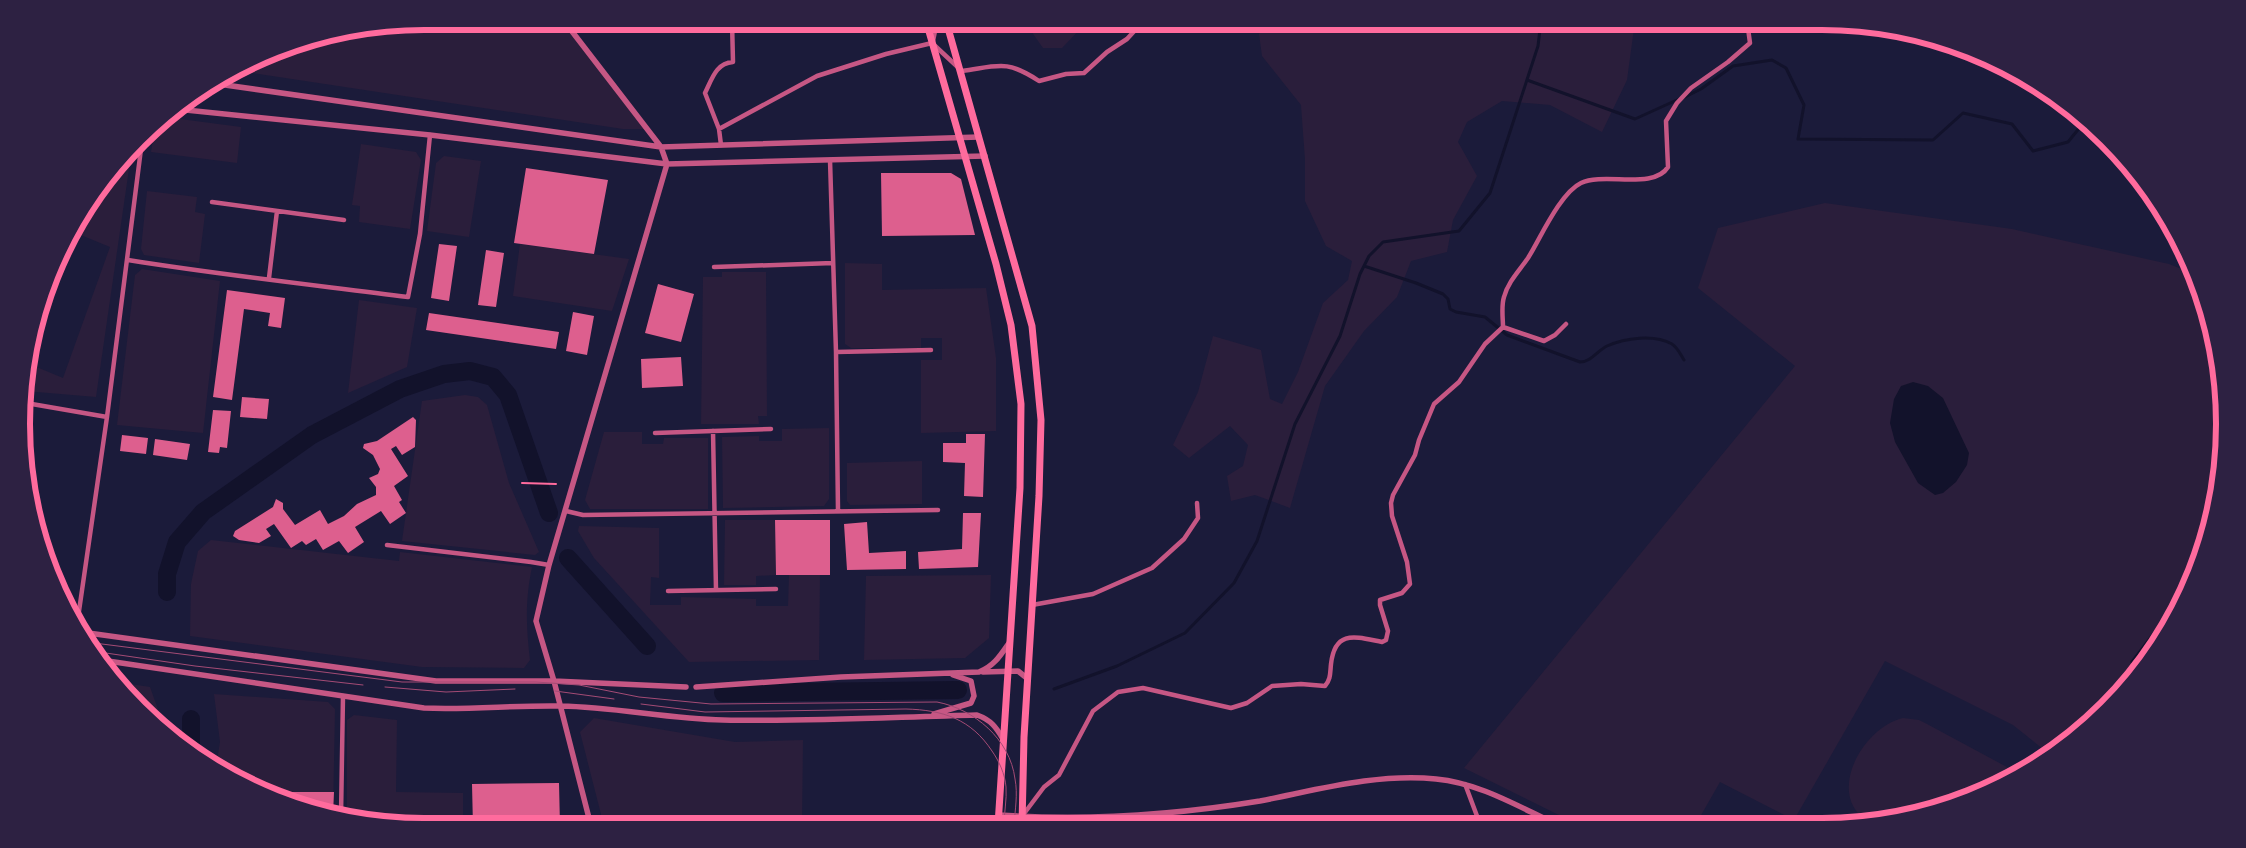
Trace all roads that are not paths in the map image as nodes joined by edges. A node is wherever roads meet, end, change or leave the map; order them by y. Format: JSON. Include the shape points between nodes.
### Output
{"nodes":[{"id":1,"x":571,"y":30,"type":"edge"},
{"id":2,"x":732,"y":30,"type":"edge"},
{"id":3,"x":928,"y":30,"type":"edge"},
{"id":4,"x":935,"y":30,"type":"edge"},
{"id":5,"x":949,"y":30,"type":"edge"},
{"id":6,"x":1136,"y":30,"type":"edge"},
{"id":7,"x":1748,"y":30,"type":"edge"},
{"id":8,"x":932,"y":43,"type":"junction"},
{"id":9,"x":962,"y":71,"type":"junction"},
{"id":10,"x":224,"y":85,"type":"edge"},
{"id":11,"x":187,"y":109,"type":"edge"},
{"id":12,"x":719,"y":129,"type":"junction"},
{"id":13,"x":430,"y":135,"type":"junction"},
{"id":14,"x":979,"y":136,"type":"junction"},
{"id":15,"x":959,"y":137,"type":"junction"},
{"id":16,"x":721,"y":145,"type":"junction"},
{"id":17,"x":661,"y":147,"type":"junction"},
{"id":18,"x":141,"y":149,"type":"edge"},
{"id":19,"x":985,"y":156,"type":"junction"},
{"id":20,"x":964,"y":158,"type":"junction"},
{"id":21,"x":830,"y":160,"type":"junction"},
{"id":22,"x":667,"y":164,"type":"junction"},
{"id":23,"x":212,"y":202,"type":"dead end"},
{"id":24,"x":277,"y":211,"type":"junction"},
{"id":25,"x":344,"y":220,"type":"dead end"},
{"id":26,"x":128,"y":260,"type":"junction"},
{"id":27,"x":833,"y":263,"type":"junction"},
{"id":28,"x":714,"y":267,"type":"dead end"},
{"id":29,"x":269,"y":278,"type":"junction"},
{"id":30,"x":1566,"y":324,"type":"dead end"},
{"id":31,"x":1502,"y":328,"type":"junction"},
{"id":32,"x":931,"y":350,"type":"dead end"},
{"id":33,"x":836,"y":352,"type":"junction"},
{"id":34,"x":31,"y":404,"type":"edge"},
{"id":35,"x":107,"y":417,"type":"junction"},
{"id":36,"x":771,"y":429,"type":"dead end"},
{"id":37,"x":713,"y":431,"type":"junction"},
{"id":38,"x":655,"y":433,"type":"dead end"},
{"id":39,"x":1197,"y":503,"type":"dead end"},
{"id":40,"x":838,"y":510,"type":"junction"},
{"id":41,"x":938,"y":510,"type":"dead end"},
{"id":42,"x":566,"y":511,"type":"junction"},
{"id":43,"x":715,"y":512,"type":"junction"},
{"id":44,"x":387,"y":546,"type":"dead end"},
{"id":45,"x":549,"y":565,"type":"junction"},
{"id":46,"x":716,"y":590,"type":"junction"},
{"id":47,"x":776,"y":590,"type":"dead end"},
{"id":48,"x":668,"y":591,"type":"dead end"},
{"id":49,"x":1032,"y":605,"type":"junction"},
{"id":50,"x":79,"y":613,"type":"edge"},
{"id":51,"x":90,"y":633,"type":"edge"},
{"id":52,"x":1008,"y":647,"type":"junction"},
{"id":53,"x":109,"y":661,"type":"edge"},
{"id":54,"x":979,"y":672,"type":"junction"},
{"id":55,"x":944,"y":673,"type":"junction"},
{"id":56,"x":1007,"y":675,"type":"junction"},
{"id":57,"x":1028,"y":679,"type":"junction"},
{"id":58,"x":554,"y":681,"type":"junction"},
{"id":59,"x":686,"y":687,"type":"dead end"},
{"id":60,"x":696,"y":687,"type":"dead end"},
{"id":61,"x":343,"y":696,"type":"junction"},
{"id":62,"x":560,"y":706,"type":"junction"},
{"id":63,"x":927,"y":716,"type":"junction"},
{"id":64,"x":1003,"y":737,"type":"junction"},
{"id":65,"x":1465,"y":784,"type":"junction"},
{"id":66,"x":341,"y":809,"type":"edge"},
{"id":67,"x":999,"y":815,"type":"junction"},
{"id":68,"x":1023,"y":817,"type":"junction"},
{"id":69,"x":589,"y":818,"type":"edge"},
{"id":70,"x":999,"y":818,"type":"edge"},
{"id":71,"x":1478,"y":818,"type":"edge"},
{"id":72,"x":1543,"y":818,"type":"edge"}],
"edges":[{"from":1,"to":17,"type":"street"},
{"from":2,"to":12,"type":"street","via":[[733,62],[725,62],[717,69],[705,93]]},
{"from":3,"to":8,"type":"main road"},
{"from":4,"to":8,"type":"street"},
{"from":5,"to":9,"type":"main road"},
{"from":6,"to":9,"type":"street","via":[[1084,73],[1039,81],[1005,64]]},
{"from":7,"to":31,"type":"street","via":[[1750,42],[1676,103],[1666,121],[1668,167],[1664,173],[1656,177],[1592,180],[1573,188],[1511,280],[1502,303]]},
{"from":8,"to":9,"type":"street"},
{"from":8,"to":12,"type":"street","via":[[817,76]]},
{"from":8,"to":15,"type":"main road"},
{"from":9,"to":14,"type":"main road"},
{"from":10,"to":17,"type":"street"},
{"from":11,"to":13,"type":"street"},
{"from":12,"to":16,"type":"street"},
{"from":13,"to":22,"type":"street"},
{"from":13,"to":29,"type":"street","via":[[420,234],[408,297]]},
{"from":14,"to":15,"type":"street"},
{"from":14,"to":19,"type":"main road"},
{"from":15,"to":16,"type":"street"},
{"from":15,"to":20,"type":"main road"},
{"from":16,"to":17,"type":"street"},
{"from":17,"to":22,"type":"street"},
{"from":18,"to":26,"type":"street"},
{"from":19,"to":20,"type":"street"},
{"from":19,"to":49,"type":"main road","via":[[1032,326],[1041,420]]},
{"from":20,"to":21,"type":"street"},
{"from":20,"to":52,"type":"main road","via":[[1011,325],[1021,404],[1020,488]]},
{"from":21,"to":22,"type":"street"},
{"from":21,"to":27,"type":"street"},
{"from":22,"to":42,"type":"street"},
{"from":23,"to":24,"type":"street"},
{"from":24,"to":25,"type":"street"},
{"from":24,"to":29,"type":"street"},
{"from":26,"to":29,"type":"street"},
{"from":26,"to":35,"type":"street"},
{"from":27,"to":28,"type":"street"},
{"from":27,"to":33,"type":"street"},
{"from":30,"to":31,"type":"street","via":[[1544,341]]},
{"from":31,"to":68,"type":"street","via":[[1485,344],[1459,382],[1434,404],[1415,455],[1393,495],[1392,516],[1407,562],[1410,584],[1402,593],[1380,600],[1388,631],[1386,640],[1352,638],[1339,641],[1333,649],[1330,680],[1325,686],[1272,686],[1247,703],[1231,708],[1143,688],[1118,692],[1093,711],[1059,775],[1044,786]]},
{"from":32,"to":33,"type":"street"},
{"from":33,"to":40,"type":"street"},
{"from":34,"to":35,"type":"street"},
{"from":35,"to":50,"type":"street"},
{"from":36,"to":37,"type":"street"},
{"from":37,"to":38,"type":"street"},
{"from":37,"to":43,"type":"street"},
{"from":39,"to":49,"type":"street","via":[[1198,518],[1184,539],[1152,568],[1094,594]]},
{"from":40,"to":41,"type":"street"},
{"from":40,"to":43,"type":"street"},
{"from":42,"to":43,"type":"street","via":[[583,515]]},
{"from":42,"to":45,"type":"street"},
{"from":43,"to":46,"type":"street"},
{"from":44,"to":45,"type":"street"},
{"from":45,"to":58,"type":"street","via":[[536,621]]},
{"from":46,"to":47,"type":"street"},
{"from":46,"to":48,"type":"street"},
{"from":49,"to":57,"type":"main road"},
{"from":51,"to":58,"type":"street","via":[[436,681]]},
{"from":52,"to":54,"type":"street","via":[[995,662]]},
{"from":52,"to":56,"type":"main road"},
{"from":53,"to":61,"type":"street"},
{"from":54,"to":55,"type":"street"},
{"from":54,"to":56,"type":"street"},
{"from":55,"to":60,"type":"street"},
{"from":55,"to":63,"type":"street","via":[[971,681],[974,696],[971,704]]},
{"from":56,"to":57,"type":"street","via":[[1018,671]]},
{"from":56,"to":64,"type":"main road"},
{"from":57,"to":68,"type":"main road"},
{"from":58,"to":59,"type":"street"},
{"from":58,"to":62,"type":"street"},
{"from":61,"to":62,"type":"street","via":[[462,710]]},
{"from":61,"to":66,"type":"street"},
{"from":62,"to":63,"type":"street","via":[[724,720]]},
{"from":62,"to":69,"type":"street"},
{"from":63,"to":64,"type":"street","via":[[977,715],[996,726]]},
{"from":64,"to":67,"type":"main road"},
{"from":65,"to":68,"type":"street","via":[[1405,778],[1330,786],[1196,810],[1086,818]]},
{"from":65,"to":71,"type":"street"},
{"from":65,"to":72,"type":"street"},
{"from":67,"to":68,"type":"street"},
{"from":67,"to":70,"type":"main road"}]}
